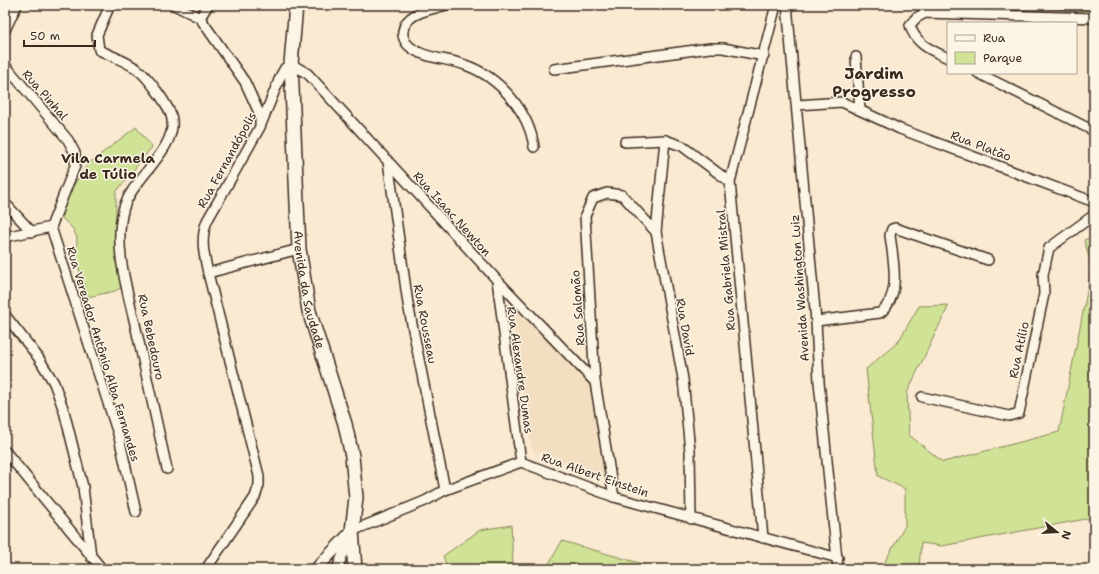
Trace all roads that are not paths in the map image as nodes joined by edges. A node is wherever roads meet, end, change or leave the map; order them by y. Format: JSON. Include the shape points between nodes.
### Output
{"nodes":[{"id":1,"x":17,"y":5,"type":"edge"},
{"id":2,"x":110,"y":5,"type":"edge"},
{"id":3,"x":174,"y":5,"type":"edge"},
{"id":4,"x":208,"y":5,"type":"edge"},
{"id":5,"x":296,"y":5,"type":"edge"},
{"id":6,"x":446,"y":5,"type":"edge"},
{"id":7,"x":776,"y":5,"type":"edge"},
{"id":8,"x":787,"y":5,"type":"edge"},
{"id":9,"x":200,"y":18,"type":"junction"},
{"id":10,"x":1094,"y":18,"type":"edge"},
{"id":11,"x":5,"y":30,"type":"edge"},
{"id":12,"x":764,"y":56,"type":"junction"},
{"id":13,"x":856,"y":57,"type":"dead end"},
{"id":14,"x":947,"y":58,"type":"edge"},
{"id":15,"x":292,"y":64,"type":"junction"},
{"id":16,"x":5,"y":66,"type":"edge"},
{"id":17,"x":554,"y":69,"type":"dead end"},
{"id":18,"x":980,"y":74,"type":"edge"},
{"id":19,"x":797,"y":104,"type":"junction"},
{"id":20,"x":860,"y":110,"type":"junction"},
{"id":21,"x":260,"y":127,"type":"junction"},
{"id":22,"x":1094,"y":132,"type":"edge"},
{"id":23,"x":665,"y":140,"type":"junction"},
{"id":24,"x":625,"y":142,"type":"dead end"},
{"id":25,"x":534,"y":147,"type":"dead end"},
{"id":26,"x":388,"y":161,"type":"junction"},
{"id":27,"x":730,"y":182,"type":"junction"},
{"id":28,"x":1094,"y":202,"type":"edge"},
{"id":29,"x":5,"y":203,"type":"edge"},
{"id":30,"x":1094,"y":215,"type":"edge"},
{"id":31,"x":51,"y":227,"type":"junction"},
{"id":32,"x":32,"y":232,"type":"junction"},
{"id":33,"x":656,"y":232,"type":"junction"},
{"id":34,"x":5,"y":238,"type":"edge"},
{"id":35,"x":299,"y":249,"type":"junction"},
{"id":36,"x":988,"y":260,"type":"dead end"},
{"id":37,"x":208,"y":273,"type":"junction"},
{"id":38,"x":496,"y":280,"type":"junction"},
{"id":39,"x":5,"y":315,"type":"edge"},
{"id":40,"x":816,"y":320,"type":"junction"},
{"id":41,"x":595,"y":382,"type":"junction"},
{"id":42,"x":922,"y":397,"type":"dead end"},
{"id":43,"x":5,"y":451,"type":"edge"},
{"id":44,"x":520,"y":462,"type":"junction"},
{"id":45,"x":167,"y":469,"type":"dead end"},
{"id":46,"x":446,"y":490,"type":"junction"},
{"id":47,"x":614,"y":497,"type":"junction"},
{"id":48,"x":136,"y":512,"type":"dead end"},
{"id":49,"x":691,"y":519,"type":"junction"},
{"id":50,"x":352,"y":531,"type":"junction"},
{"id":51,"x":763,"y":538,"type":"junction"},
{"id":52,"x":91,"y":556,"type":"junction"},
{"id":53,"x":838,"y":558,"type":"junction"},
{"id":54,"x":102,"y":569,"type":"edge"},
{"id":55,"x":206,"y":569,"type":"edge"},
{"id":56,"x":316,"y":569,"type":"edge"},
{"id":57,"x":337,"y":569,"type":"edge"},
{"id":58,"x":355,"y":569,"type":"edge"},
{"id":59,"x":838,"y":569,"type":"edge"}],
"edges":[{"from":1,"to":11,"type":"street"},
{"from":2,"to":45,"type":"street","name":"Rua Bebedouro","via":[[97,35],[99,50],[135,67],[165,101],[172,119],[172,134],[123,210],[120,234],[123,268]]},
{"from":3,"to":9,"type":"street"},
{"from":4,"to":9,"type":"street"},
{"from":5,"to":15,"type":"main road","name":"Avenida da Saudade"},
{"from":6,"to":25,"type":"street","via":[[409,17],[404,24],[402,35],[408,45],[419,53],[466,65],[492,80],[516,102],[525,118]]},
{"from":7,"to":12,"type":"street","name":"Rua Gabriela Mistral"},
{"from":8,"to":19,"type":"street","name":"Avenida Washington Luiz"},
{"from":9,"to":21,"type":"street","via":[[245,82],[260,115]]},
{"from":10,"to":14,"type":"street","via":[[925,12],[910,24],[913,36]]},
{"from":12,"to":17,"type":"street","via":[[710,48]]},
{"from":12,"to":27,"type":"street","name":"Rua Gabriela Mistral"},
{"from":13,"to":20,"type":"street"},
{"from":15,"to":21,"type":"street","name":"Rua Fernandópolis","via":[[285,68],[281,75]]},
{"from":15,"to":26,"type":"street","name":"Rua Isaac Newton","via":[[308,74]]},
{"from":15,"to":35,"type":"main road","name":"Avenida da Saudade"},
{"from":16,"to":31,"type":"street","name":"Rua Pinhal","via":[[68,140],[75,153],[75,166]]},
{"from":18,"to":22,"type":"street"},
{"from":19,"to":20,"type":"street","name":"Rua Platão","via":[[842,102]]},
{"from":19,"to":40,"type":"street","name":"Avenida Washington Luiz"},
{"from":20,"to":28,"type":"street","name":"Rua Platão","via":[[900,129]]},
{"from":21,"to":37,"type":"street","name":"Rua Fernandópolis","via":[[202,233]]},
{"from":23,"to":24,"type":"street"},
{"from":23,"to":27,"type":"street","via":[[682,146],[696,155]]},
{"from":23,"to":33,"type":"street","name":"Rua David"},
{"from":26,"to":38,"type":"street","name":"Rua Isaac Newton"},
{"from":26,"to":46,"type":"street","name":"Rua Rousseau","via":[[408,304]]},
{"from":27,"to":51,"type":"street","name":"Rua Gabriela Mistral"},
{"from":29,"to":32,"type":"street"},
{"from":30,"to":42,"type":"street","name":"Rua Atílio","via":[[1049,248],[1043,275],[1044,294],[1019,413],[1010,416]]},
{"from":31,"to":32,"type":"street"},
{"from":31,"to":48,"type":"street","name":"Rua Vereador Antônio Alba Fernandes","via":[[118,437]]},
{"from":32,"to":34,"type":"street"},
{"from":33,"to":41,"type":"street","name":"Rua Salomão","via":[[622,195],[608,193],[593,198],[584,216]]},
{"from":33,"to":49,"type":"street","name":"Rua David","via":[[683,379],[690,451]]},
{"from":35,"to":37,"type":"street"},
{"from":35,"to":50,"type":"main road","name":"Avenida da Saudade","via":[[309,311],[345,424],[352,456],[356,498]]},
{"from":36,"to":40,"type":"street","via":[[892,229],[890,235],[894,282],[893,296],[888,307],[880,314]]},
{"from":37,"to":55,"type":"street","name":"Rua Fernandópolis","via":[[259,476],[259,485],[255,497]]},
{"from":38,"to":41,"type":"street","name":"Rua Isaac Newton"},
{"from":38,"to":44,"type":"street","name":"Rua Alexandre Dumas"},
{"from":39,"to":52,"type":"street","via":[[38,357],[54,383],[64,411],[83,487]]},
{"from":40,"to":53,"type":"street","name":"Avenida Washington Luiz","via":[[819,382]]},
{"from":41,"to":47,"type":"street","name":"Rua Salomão"},
{"from":43,"to":52,"type":"street"},
{"from":44,"to":46,"type":"street"},
{"from":44,"to":47,"type":"street","name":"Rua Albert Einstein"},
{"from":46,"to":50,"type":"street"},
{"from":47,"to":49,"type":"street","name":"Rua Albert Einstein"},
{"from":49,"to":51,"type":"street","name":"Rua Albert Einstein"},
{"from":50,"to":56,"type":"street"},
{"from":50,"to":57,"type":"street"},
{"from":50,"to":58,"type":"main road","name":"Avenida da Saudade"},
{"from":51,"to":53,"type":"street","name":"Rua Albert Einstein"},
{"from":52,"to":54,"type":"street"},
{"from":53,"to":59,"type":"street","name":"Avenida Washington Luiz"}]}
